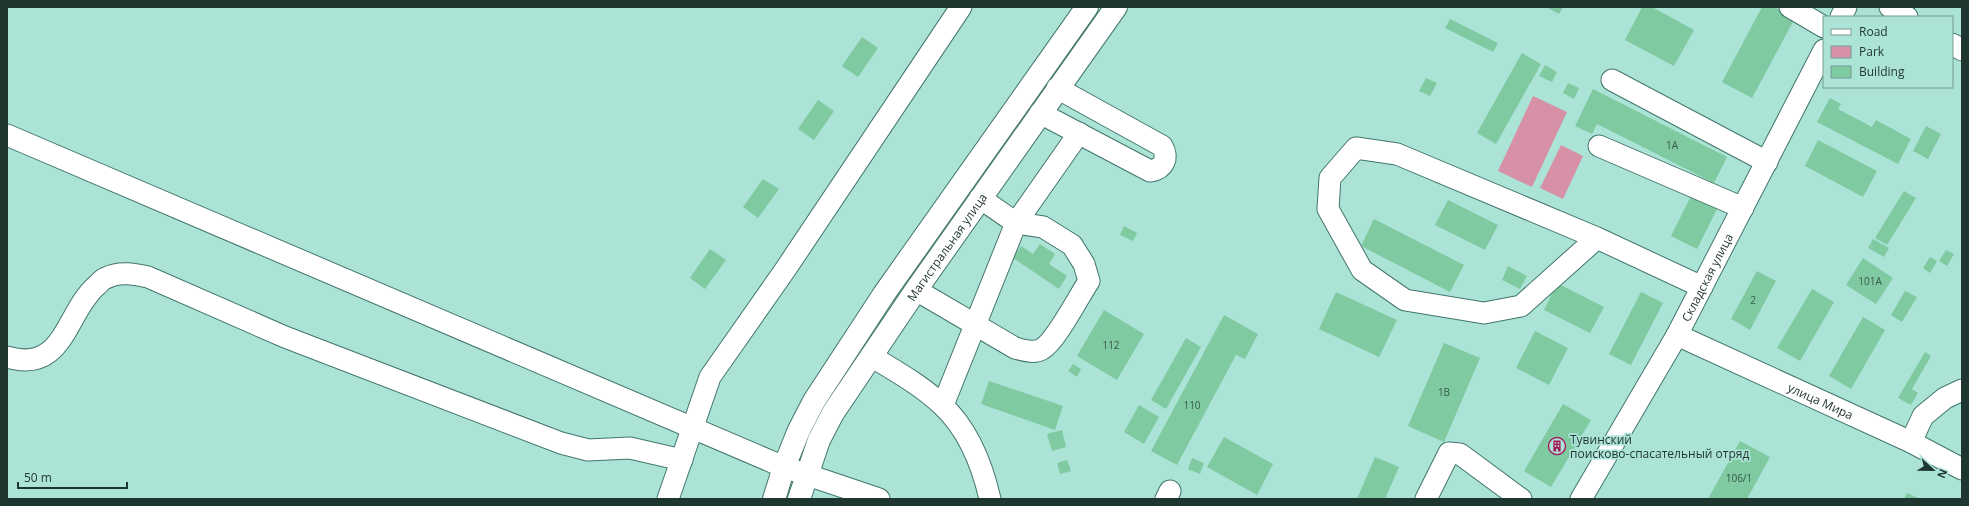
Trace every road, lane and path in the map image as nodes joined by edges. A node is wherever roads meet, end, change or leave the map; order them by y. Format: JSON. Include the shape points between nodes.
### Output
{"nodes":[{"id":1,"x":961,"y":7,"type":"edge"},
{"id":2,"x":1087,"y":7,"type":"edge"},
{"id":3,"x":1116,"y":7,"type":"edge"},
{"id":4,"x":1790,"y":7,"type":"edge"},
{"id":5,"x":1846,"y":7,"type":"edge"},
{"id":6,"x":1890,"y":7,"type":"edge"},
{"id":7,"x":1842,"y":16,"type":"edge"},
{"id":8,"x":1905,"y":16,"type":"edge"},
{"id":9,"x":1823,"y":26,"type":"edge"},
{"id":10,"x":1953,"y":45,"type":"edge"},
{"id":11,"x":1962,"y":50,"type":"edge"},
{"id":12,"x":1823,"y":52,"type":"edge"},
{"id":13,"x":1612,"y":80,"type":"dead end"},
{"id":14,"x":1057,"y":88,"type":"junction"},
{"id":15,"x":1040,"y":113,"type":"junction"},
{"id":16,"x":1079,"y":134,"type":"junction"},
{"id":17,"x":7,"y":135,"type":"edge"},
{"id":18,"x":1599,"y":146,"type":"dead end"},
{"id":19,"x":1767,"y":162,"type":"junction"},
{"id":20,"x":980,"y":198,"type":"junction"},
{"id":21,"x":1743,"y":208,"type":"junction"},
{"id":22,"x":1016,"y":223,"type":"junction"},
{"id":23,"x":1597,"y":238,"type":"junction"},
{"id":24,"x":1702,"y":287,"type":"junction"},
{"id":25,"x":916,"y":290,"type":"junction"},
{"id":26,"x":975,"y":325,"type":"junction"},
{"id":27,"x":1677,"y":335,"type":"junction"},
{"id":28,"x":871,"y":356,"type":"junction"},
{"id":29,"x":7,"y":357,"type":"edge"},
{"id":30,"x":1962,"y":390,"type":"edge"},
{"id":31,"x":943,"y":405,"type":"junction"},
{"id":32,"x":692,"y":428,"type":"junction"},
{"id":33,"x":1911,"y":442,"type":"junction"},
{"id":34,"x":682,"y":460,"type":"junction"},
{"id":35,"x":784,"y":467,"type":"junction"},
{"id":36,"x":1962,"y":469,"type":"edge"},
{"id":37,"x":806,"y":475,"type":"junction"},
{"id":38,"x":668,"y":499,"type":"edge"},
{"id":39,"x":774,"y":499,"type":"edge"},
{"id":40,"x":799,"y":499,"type":"edge"},
{"id":41,"x":879,"y":499,"type":"edge"},
{"id":42,"x":990,"y":499,"type":"edge"},
{"id":43,"x":1426,"y":499,"type":"edge"},
{"id":44,"x":1522,"y":499,"type":"edge"},
{"id":45,"x":1582,"y":499,"type":"edge"}],
"edges":[{"from":1,"to":32,"type":"street","via":[[710,377]]},
{"from":2,"to":35,"type":"main road","name":"Магистральная улица","via":[[884,294],[814,402],[798,430]]},
{"from":3,"to":14,"type":"main road","name":"Магистральная улица"},
{"from":4,"to":9,"type":"street"},
{"from":5,"to":7,"type":"street"},
{"from":6,"to":8,"type":"street"},
{"from":10,"to":11,"type":"street"},
{"from":12,"to":19,"type":"street","name":"Складская улица"},
{"from":13,"to":19,"type":"street"},
{"from":14,"to":15,"type":"main road","name":"Магистральная улица"},
{"from":14,"to":16,"type":"street","via":[[1162,146],[1166,157],[1160,167],[1150,171]]},
{"from":15,"to":16,"type":"street"},
{"from":15,"to":20,"type":"main road","name":"Магистральная улица"},
{"from":16,"to":22,"type":"street"},
{"from":17,"to":32,"type":"street"},
{"from":18,"to":21,"type":"street"},
{"from":19,"to":21,"type":"street","name":"Складская улица"},
{"from":20,"to":22,"type":"street"},
{"from":20,"to":25,"type":"main road","name":"Магистральная улица"},
{"from":21,"to":24,"type":"street","name":"Складская улица"},
{"from":22,"to":26,"type":"street"},
{"from":22,"to":26,"type":"street","via":[[1043,227],[1072,246],[1084,264],[1089,281],[1052,340],[1042,350],[1028,352],[1015,348]]},
{"from":23,"to":23,"type":"street","via":[[1397,154],[1356,148],[1330,178],[1328,209],[1362,270],[1405,300],[1484,313],[1522,306]]},
{"from":23,"to":24,"type":"street"},
{"from":24,"to":27,"type":"street","name":"Складская улица"},
{"from":25,"to":26,"type":"street"},
{"from":25,"to":28,"type":"main road","name":"Магистральная улица"},
{"from":26,"to":31,"type":"street"},
{"from":27,"to":33,"type":"street","name":"улица Мира"},
{"from":27,"to":45,"type":"street","name":"Складская улица"},
{"from":28,"to":31,"type":"street"},
{"from":28,"to":37,"type":"main road","name":"Магистральная улица","via":[[833,413],[819,440]]},
{"from":29,"to":34,"type":"street","via":[[36,360],[57,345],[87,294],[106,278],[129,273],[148,277],[285,337],[561,443],[588,450],[630,448]]},
{"from":30,"to":33,"type":"street","via":[[1944,398],[1923,416]]},
{"from":31,"to":42,"type":"street","via":[[970,440]]},
{"from":32,"to":34,"type":"street"},
{"from":32,"to":35,"type":"street"},
{"from":33,"to":36,"type":"street","name":"улица Мира"},
{"from":34,"to":38,"type":"street"},
{"from":35,"to":37,"type":"street"},
{"from":35,"to":39,"type":"main road","name":"Магистральная улица"},
{"from":37,"to":40,"type":"main road","name":"Магистральная улица"},
{"from":37,"to":41,"type":"street"},
{"from":43,"to":44,"type":"street","via":[[1449,453],[1460,454]]}]}
